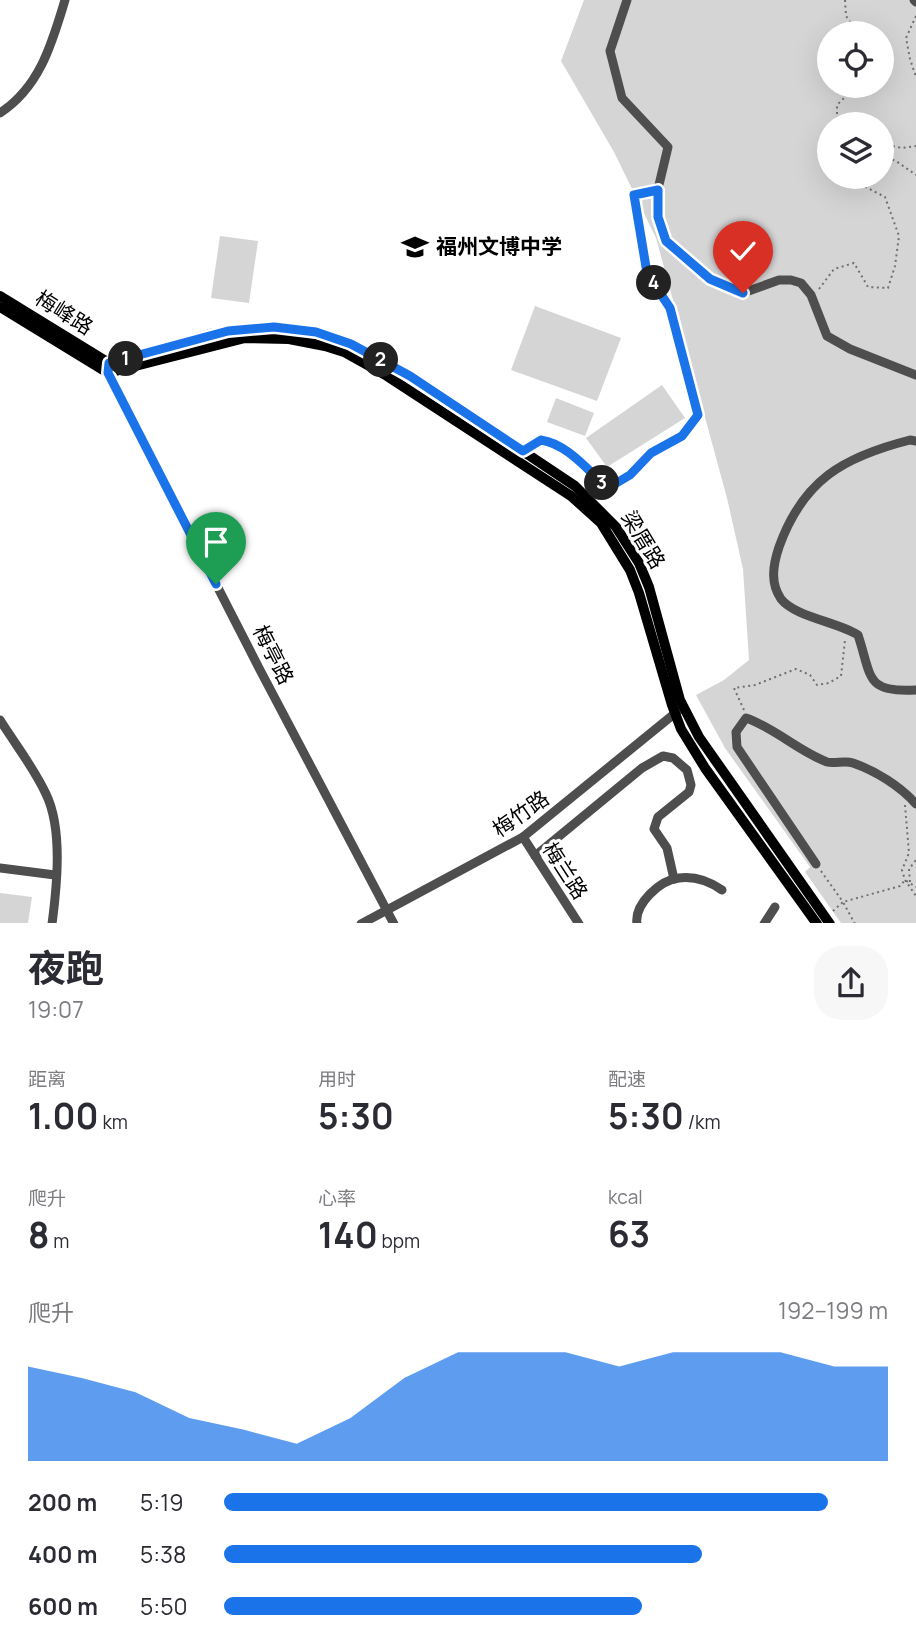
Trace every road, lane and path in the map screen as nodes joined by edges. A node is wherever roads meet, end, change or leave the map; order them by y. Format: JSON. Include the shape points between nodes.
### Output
{"nodes":[{"id":1,"x":65,"y":0,"type":"edge"},
{"id":2,"x":627,"y":0,"type":"edge"},
{"id":3,"x":845,"y":0,"type":"edge"},
{"id":4,"x":916,"y":16,"type":"edge"},
{"id":5,"x":850,"y":21,"type":"edge"},
{"id":6,"x":916,"y":77,"type":"edge"},
{"id":7,"x":0,"y":113,"type":"edge"},
{"id":8,"x":916,"y":146,"type":"edge"},
{"id":9,"x":894,"y":147,"type":"edge"},
{"id":10,"x":894,"y":160,"type":"edge"},
{"id":11,"x":916,"y":175,"type":"edge"},
{"id":12,"x":869,"y":189,"type":"edge"},
{"id":13,"x":658,"y":190,"type":"junction"},
{"id":14,"x":811,"y":295,"type":"junction"},
{"id":15,"x":0,"y":296,"type":"edge"},
{"id":16,"x":0,"y":307,"type":"edge"},
{"id":17,"x":108,"y":368,"type":"junction"},
{"id":18,"x":916,"y":375,"type":"edge"},
{"id":19,"x":916,"y":441,"type":"edge"},
{"id":20,"x":523,"y":451,"type":"junction"},
{"id":21,"x":849,"y":629,"type":"junction"},
{"id":22,"x":916,"y":690,"type":"edge"},
{"id":23,"x":679,"y":710,"type":"junction"},
{"id":24,"x":746,"y":718,"type":"junction"},
{"id":25,"x":0,"y":719,"type":"edge"},
{"id":26,"x":907,"y":793,"type":"junction"},
{"id":27,"x":916,"y":804,"type":"edge"},
{"id":28,"x":523,"y":837,"type":"junction"},
{"id":29,"x":535,"y":856,"type":"junction"},
{"id":30,"x":916,"y":860,"type":"edge"},
{"id":31,"x":816,"y":864,"type":"joint"},
{"id":32,"x":0,"y":868,"type":"edge"},
{"id":33,"x":55,"y":876,"type":"junction"},
{"id":34,"x":674,"y":879,"type":"junction"},
{"id":35,"x":905,"y":880,"type":"junction"},
{"id":36,"x":911,"y":884,"type":"junction"},
{"id":37,"x":916,"y":887,"type":"edge"},
{"id":38,"x":722,"y":890,"type":"dead end"},
{"id":39,"x":916,"y":896,"type":"edge"},
{"id":40,"x":843,"y":902,"type":"junction"},
{"id":41,"x":775,"y":907,"type":"dead end"},
{"id":42,"x":388,"y":910,"type":"junction"},
{"id":43,"x":833,"y":911,"type":"dead end"},
{"id":44,"x":52,"y":923,"type":"edge"},
{"id":45,"x":361,"y":923,"type":"edge"},
{"id":46,"x":394,"y":923,"type":"edge"},
{"id":47,"x":579,"y":923,"type":"edge"},
{"id":48,"x":637,"y":923,"type":"edge"},
{"id":49,"x":764,"y":923,"type":"edge"},
{"id":50,"x":817,"y":923,"type":"edge"},
{"id":51,"x":830,"y":923,"type":"edge"},
{"id":52,"x":855,"y":923,"type":"edge"}],
"edges":[{"from":1,"to":7,"type":"street","via":[[41,69],[22,95]]},
{"from":2,"to":13,"type":"street","via":[[610,51],[622,98],[668,147]]},
{"from":3,"to":5,"type":"path"},
{"from":4,"to":6,"type":"path","via":[[906,38]]},
{"from":8,"to":9,"type":"path"},
{"from":10,"to":11,"type":"path"},
{"from":12,"to":14,"type":"path","via":[[885,197],[899,236],[888,288],[867,286],[854,263],[834,269],[816,295]]},
{"from":13,"to":14,"type":"street","via":[[658,217],[666,241],[710,279],[743,293],[791,280],[802,283]]},
{"from":13,"to":20,"type":"street","via":[[634,195],[647,273],[670,308],[698,415],[682,436],[651,453],[630,475],[608,488],[571,454],[549,442],[537,441]]},
{"from":14,"to":18,"type":"street","via":[[827,336]]},
{"from":15,"to":17,"type":"main road","name":"梅峰路"},
{"from":16,"to":17,"type":"main road","name":"梅峰路"},
{"from":17,"to":20,"type":"main road","name":"梁厝路","via":[[228,331],[274,327],[316,332],[351,344],[410,376]]},
{"from":17,"to":23,"type":"main road","name":"梁厝路","via":[[258,337],[325,346],[387,376],[562,489],[601,523],[622,554],[639,593]]},
{"from":17,"to":42,"type":"street","name":"梅亭路","via":[[260,670]]},
{"from":19,"to":21,"type":"street","via":[[860,454],[809,491],[788,524],[776,555],[772,582],[782,601],[804,614]]},
{"from":20,"to":23,"type":"main road","name":"梁厝路","via":[[583,492],[632,550],[649,587]]},
{"from":21,"to":22,"type":"street","via":[[859,635],[873,681],[883,689]]},
{"from":21,"to":24,"type":"path","via":[[841,676],[829,683],[817,685],[810,675],[796,669],[734,688]]},
{"from":23,"to":28,"type":"street","name":"梅竹路"},
{"from":23,"to":50,"type":"main road","name":"梁厝路","via":[[705,768]]},
{"from":23,"to":51,"type":"main road","name":"梁厝路"},
{"from":24,"to":26,"type":"street","via":[[828,762],[851,762]]},
{"from":24,"to":31,"type":"street","via":[[736,732],[737,747]]},
{"from":25,"to":33,"type":"street","via":[[47,795],[57,834]]},
{"from":26,"to":27,"type":"street"},
{"from":26,"to":35,"type":"path"},
{"from":28,"to":29,"type":"street","name":"梅兰路"},
{"from":28,"to":42,"type":"street","name":"梅竹路"},
{"from":29,"to":34,"type":"street","via":[[663,756],[687,770],[691,785],[689,792],[658,817],[654,829],[667,848]]},
{"from":29,"to":47,"type":"street","name":"梅兰路"},
{"from":30,"to":36,"type":"path","via":[[909,869]]},
{"from":31,"to":40,"type":"path"},
{"from":32,"to":33,"type":"street"},
{"from":33,"to":44,"type":"street"},
{"from":34,"to":38,"type":"street","via":[[695,878]]},
{"from":34,"to":48,"type":"street","via":[[641,905]]},
{"from":35,"to":36,"type":"path"},
{"from":35,"to":39,"type":"path"},
{"from":35,"to":40,"type":"path","via":[[900,886]]},
{"from":36,"to":37,"type":"path"},
{"from":40,"to":43,"type":"path"},
{"from":40,"to":52,"type":"path"},
{"from":41,"to":49,"type":"street"},
{"from":42,"to":45,"type":"street","name":"梅竹路"},
{"from":42,"to":46,"type":"street","name":"梅亭路"}]}
